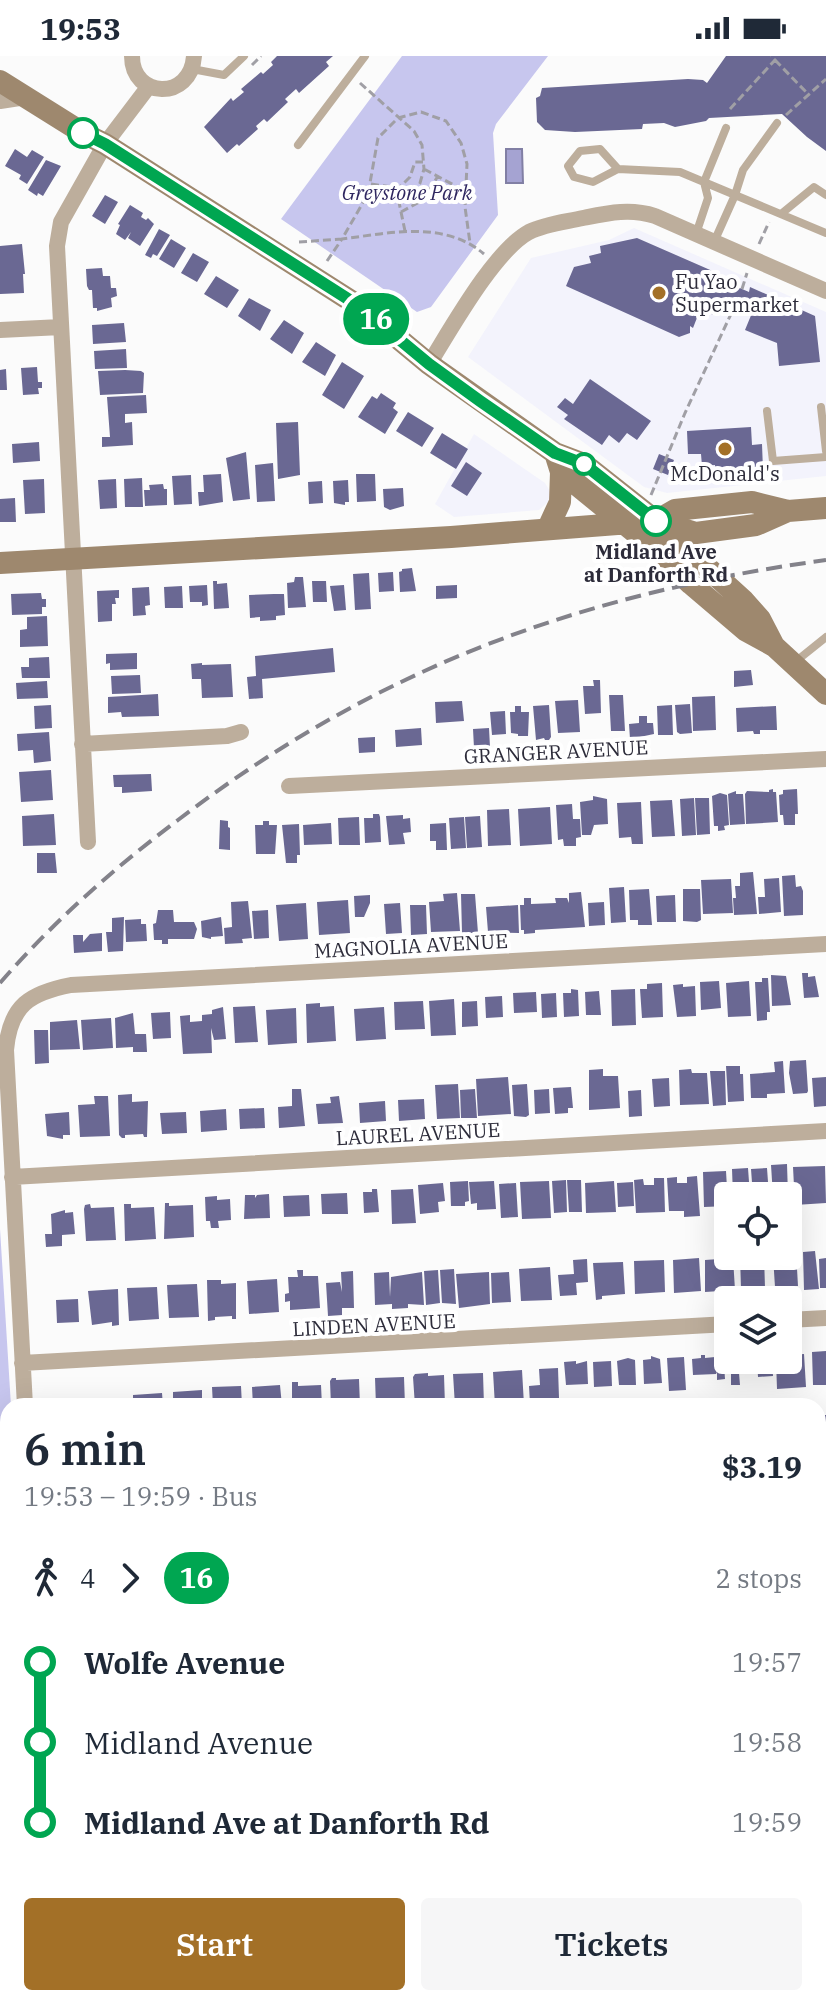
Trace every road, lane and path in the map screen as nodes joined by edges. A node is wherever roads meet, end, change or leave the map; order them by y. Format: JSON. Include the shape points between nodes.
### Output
{"nodes":[{"id":1,"x":132,"y":56,"type":"edge"},
{"id":2,"x":244,"y":56,"type":"edge"},
{"id":3,"x":365,"y":56,"type":"edge"},
{"id":4,"x":773,"y":58,"type":"edge"},
{"id":5,"x":193,"y":62,"type":"edge"},
{"id":6,"x":351,"y":74,"type":"junction"},
{"id":7,"x":826,"y":79,"type":"edge"},
{"id":8,"x":0,"y":81,"type":"edge"},
{"id":9,"x":149,"y":86,"type":"junction"},
{"id":10,"x":808,"y":94,"type":"junction"},
{"id":11,"x":26,"y":97,"type":"junction"},
{"id":12,"x":0,"y":101,"type":"edge"},
{"id":13,"x":730,"y":109,"type":"dead end"},
{"id":14,"x":398,"y":118,"type":"junction"},
{"id":15,"x":777,"y":123,"type":"joint"},
{"id":16,"x":726,"y":128,"type":"dead end"},
{"id":17,"x":105,"y":144,"type":"junction"},
{"id":18,"x":298,"y":145,"type":"dead end"},
{"id":19,"x":425,"y":161,"type":"junction"},
{"id":20,"x":424,"y":169,"type":"junction"},
{"id":21,"x":618,"y":169,"type":"junction"},
{"id":22,"x":438,"y":176,"type":"junction"},
{"id":23,"x":704,"y":182,"type":"junction"},
{"id":24,"x":371,"y":184,"type":"junction"},
{"id":25,"x":396,"y":188,"type":"junction"},
{"id":26,"x":465,"y":191,"type":"junction"},
{"id":27,"x":735,"y":195,"type":"junction"},
{"id":28,"x":826,"y":195,"type":"edge"},
{"id":29,"x":398,"y":200,"type":"junction"},
{"id":30,"x":401,"y":212,"type":"junction"},
{"id":31,"x":781,"y":214,"type":"junction"},
{"id":32,"x":405,"y":231,"type":"junction"},
{"id":33,"x":826,"y":233,"type":"edge"},
{"id":34,"x":696,"y":234,"type":"junction"},
{"id":35,"x":342,"y":239,"type":"junction"},
{"id":36,"x":299,"y":242,"type":"dead end"},
{"id":37,"x":714,"y":242,"type":"junction"},
{"id":38,"x":470,"y":243,"type":"junction"},
{"id":39,"x":327,"y":261,"type":"dead end"},
{"id":40,"x":496,"y":265,"type":"junction"},
{"id":41,"x":826,"y":291,"type":"edge"},
{"id":42,"x":737,"y":301,"type":"dead end"},
{"id":43,"x":61,"y":327,"type":"junction"},
{"id":44,"x":0,"y":330,"type":"edge"},
{"id":45,"x":429,"y":364,"type":"junction"},
{"id":46,"x":821,"y":407,"type":"dead end"},
{"id":47,"x":767,"y":411,"type":"dead end"},
{"id":48,"x":826,"y":454,"type":"edge"},
{"id":49,"x":558,"y":462,"type":"junction"},
{"id":50,"x":650,"y":498,"type":"dead end"},
{"id":51,"x":826,"y":508,"type":"edge"},
{"id":52,"x":656,"y":521,"type":"junction"},
{"id":53,"x":622,"y":523,"type":"junction"},
{"id":54,"x":548,"y":528,"type":"junction"},
{"id":55,"x":72,"y":558,"type":"junction"},
{"id":56,"x":0,"y":563,"type":"edge"},
{"id":57,"x":826,"y":637,"type":"edge"},
{"id":58,"x":774,"y":646,"type":"junction"},
{"id":59,"x":794,"y":663,"type":"junction"},
{"id":60,"x":826,"y":694,"type":"edge"},
{"id":61,"x":241,"y":732,"type":"dead end"},
{"id":62,"x":82,"y":744,"type":"junction"},
{"id":63,"x":826,"y":764,"type":"edge"},
{"id":64,"x":289,"y":786,"type":"dead end"},
{"id":65,"x":88,"y":842,"type":"dead end"},
{"id":66,"x":826,"y":944,"type":"edge"},
{"id":67,"x":826,"y":1131,"type":"edge"},
{"id":68,"x":12,"y":1177,"type":"junction"},
{"id":69,"x":826,"y":1318,"type":"edge"},
{"id":70,"x":802,"y":1319,"type":"edge"},
{"id":71,"x":714,"y":1325,"type":"edge"},
{"id":72,"x":22,"y":1363,"type":"junction"},
{"id":73,"x":24,"y":1398,"type":"edge"}],
"edges":[{"from":1,"to":9,"type":"street","via":[[135,72]]},
{"from":2,"to":5,"type":"lane","via":[[224,75]]},
{"from":3,"to":6,"type":"lane"},
{"from":4,"to":10,"type":"path"},
{"from":4,"to":13,"type":"path"},
{"from":5,"to":9,"type":"street","via":[[179,85]]},
{"from":6,"to":14,"type":"path"},
{"from":6,"to":18,"type":"lane"},
{"from":7,"to":10,"type":"path"},
{"from":8,"to":11,"type":"main road"},
{"from":9,"to":17,"type":"street"},
{"from":10,"to":15,"type":"path"},
{"from":11,"to":12,"type":"street"},
{"from":11,"to":17,"type":"main road"},
{"from":14,"to":19,"type":"path","via":[[419,137]]},
{"from":14,"to":24,"type":"path","via":[[378,138]]},
{"from":14,"to":26,"type":"path","via":[[421,112],[450,124],[466,158]]},
{"from":15,"to":27,"type":"lane","via":[[743,170]]},
{"from":16,"to":23,"type":"lane"},
{"from":17,"to":43,"type":"street","via":[[61,222]]},
{"from":17,"to":45,"type":"main road","via":[[359,306]]},
{"from":19,"to":20,"type":"path"},
{"from":19,"to":25,"type":"path","via":[[415,162],[410,177]]},
{"from":20,"to":22,"type":"path"},
{"from":20,"to":29,"type":"path","via":[[416,189]]},
{"from":21,"to":21,"type":"lane","via":[[600,149],[580,151],[568,166],[574,177],[593,182]]},
{"from":21,"to":23,"type":"lane","via":[[680,172]]},
{"from":22,"to":26,"type":"path"},
{"from":22,"to":30,"type":"path","via":[[423,200]]},
{"from":23,"to":27,"type":"lane"},
{"from":23,"to":34,"type":"lane","via":[[708,198]]},
{"from":24,"to":25,"type":"path"},
{"from":24,"to":35,"type":"path"},
{"from":25,"to":29,"type":"path"},
{"from":26,"to":38,"type":"path"},
{"from":27,"to":31,"type":"lane"},
{"from":27,"to":37,"type":"lane"},
{"from":28,"to":31,"type":"lane","via":[[814,187]]},
{"from":29,"to":30,"type":"path"},
{"from":30,"to":32,"type":"path"},
{"from":31,"to":33,"type":"lane"},
{"from":32,"to":35,"type":"path"},
{"from":32,"to":38,"type":"path"},
{"from":34,"to":37,"type":"street"},
{"from":34,"to":40,"type":"street","via":[[652,215],[615,211],[536,229],[513,243]]},
{"from":35,"to":36,"type":"path"},
{"from":35,"to":39,"type":"path"},
{"from":37,"to":41,"type":"street"},
{"from":38,"to":40,"type":"path"},
{"from":40,"to":45,"type":"street"},
{"from":42,"to":50,"type":"path"},
{"from":43,"to":44,"type":"street"},
{"from":43,"to":55,"type":"street"},
{"from":45,"to":49,"type":"main road"},
{"from":46,"to":48,"type":"lane"},
{"from":47,"to":48,"type":"lane","via":[[773,461]]},
{"from":49,"to":52,"type":"main road","via":[[584,464]]},
{"from":49,"to":53,"type":"main road"},
{"from":49,"to":54,"type":"main road","via":[[560,502]]},
{"from":51,"to":52,"type":"main road","via":[[788,511],[756,525],[696,533]]},
{"from":52,"to":53,"type":"main road"},
{"from":52,"to":58,"type":"main road","via":[[744,601]]},
{"from":53,"to":54,"type":"main road"},
{"from":53,"to":58,"type":"main road","via":[[745,630]]},
{"from":54,"to":55,"type":"main road"},
{"from":55,"to":56,"type":"main road"},
{"from":55,"to":62,"type":"street"},
{"from":57,"to":59,"type":"lane"},
{"from":58,"to":59,"type":"main road"},
{"from":59,"to":60,"type":"main road"},
{"from":61,"to":62,"type":"street"},
{"from":62,"to":65,"type":"street"},
{"from":63,"to":64,"type":"street","name":"GRANGER AVENUE"},
{"from":66,"to":68,"type":"street","name":"MAGNOLIA AVENUE","via":[[71,985],[34,995],[11,1021],[6,1050]]},
{"from":67,"to":68,"type":"street","name":"LAUREL AVENUE"},
{"from":68,"to":72,"type":"street"},
{"from":69,"to":70,"type":"street"},
{"from":71,"to":72,"type":"street","name":"LINDEN AVENUE"},
{"from":72,"to":73,"type":"street"}]}
